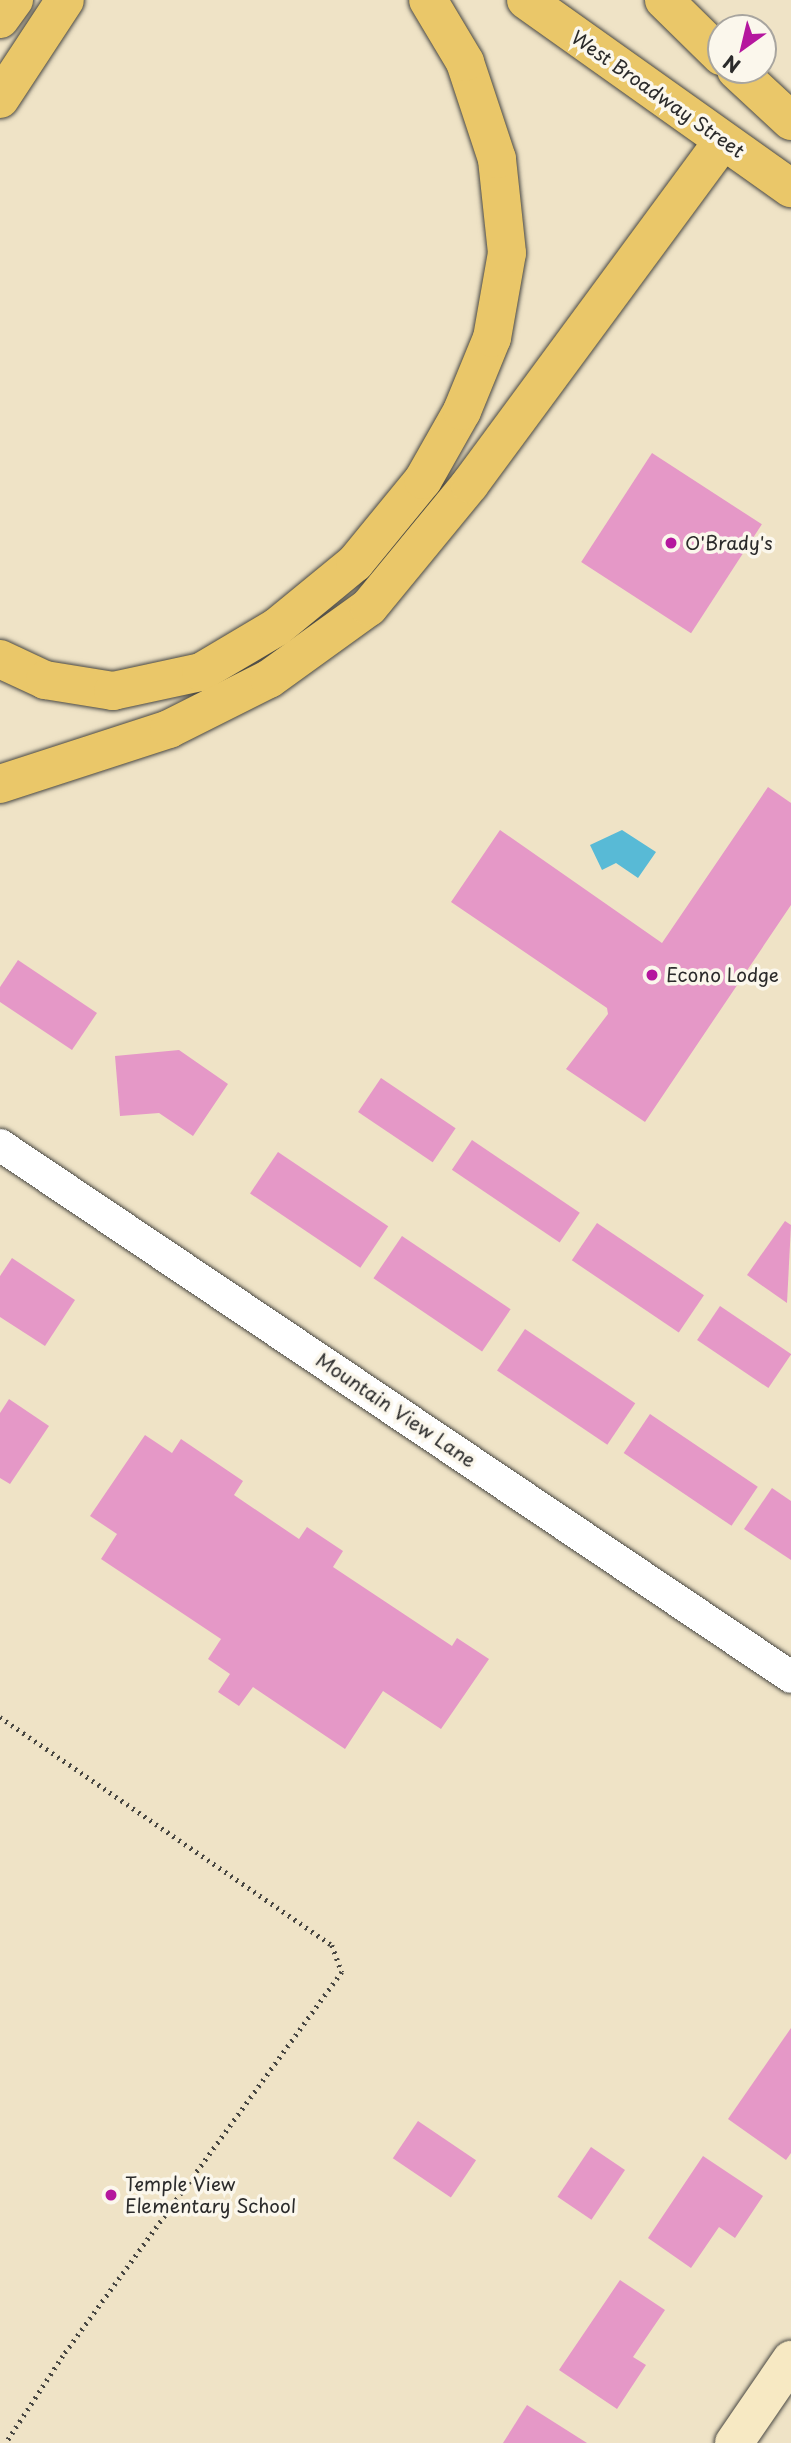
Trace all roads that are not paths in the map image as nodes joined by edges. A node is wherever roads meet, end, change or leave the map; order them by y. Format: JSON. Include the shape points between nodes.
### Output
{"nodes":[{"id":1,"x":14,"y":0,"type":"edge"},
{"id":2,"x":65,"y":0,"type":"edge"},
{"id":3,"x":428,"y":0,"type":"edge"},
{"id":4,"x":526,"y":0,"type":"edge"},
{"id":5,"x":664,"y":0,"type":"edge"},
{"id":6,"x":0,"y":19,"type":"edge"},
{"id":7,"x":707,"y":42,"type":"edge"},
{"id":8,"x":751,"y":84,"type":"edge"},
{"id":9,"x":0,"y":99,"type":"edge"},
{"id":10,"x":791,"y":121,"type":"edge"},
{"id":11,"x":723,"y":141,"type":"junction"},
{"id":12,"x":791,"y":188,"type":"edge"},
{"id":13,"x":0,"y":659,"type":"edge"},
{"id":14,"x":0,"y":784,"type":"edge"},
{"id":15,"x":0,"y":1145,"type":"edge"},
{"id":16,"x":791,"y":1677,"type":"edge"},
{"id":17,"x":791,"y":2360,"type":"edge"},
{"id":18,"x":734,"y":2443,"type":"edge"}],
"edges":[{"from":1,"to":6,"type":"main road"},
{"from":2,"to":9,"type":"main road"},
{"from":3,"to":13,"type":"main road","via":[[465,62],[497,159],[507,253],[492,338],[461,411],[423,480],[355,563],[276,627],[201,672],[113,691],[45,680]]},
{"from":4,"to":11,"type":"main road","name":"West Broadway Street"},
{"from":5,"to":7,"type":"main road"},
{"from":8,"to":10,"type":"main road"},
{"from":11,"to":12,"type":"main road","name":"West Broadway Street"},
{"from":11,"to":14,"type":"main road","via":[[470,484],[369,607],[269,679],[169,729]]},
{"from":15,"to":16,"type":"street","name":"Mountain View Lane"},
{"from":17,"to":18,"type":"street"}]}
